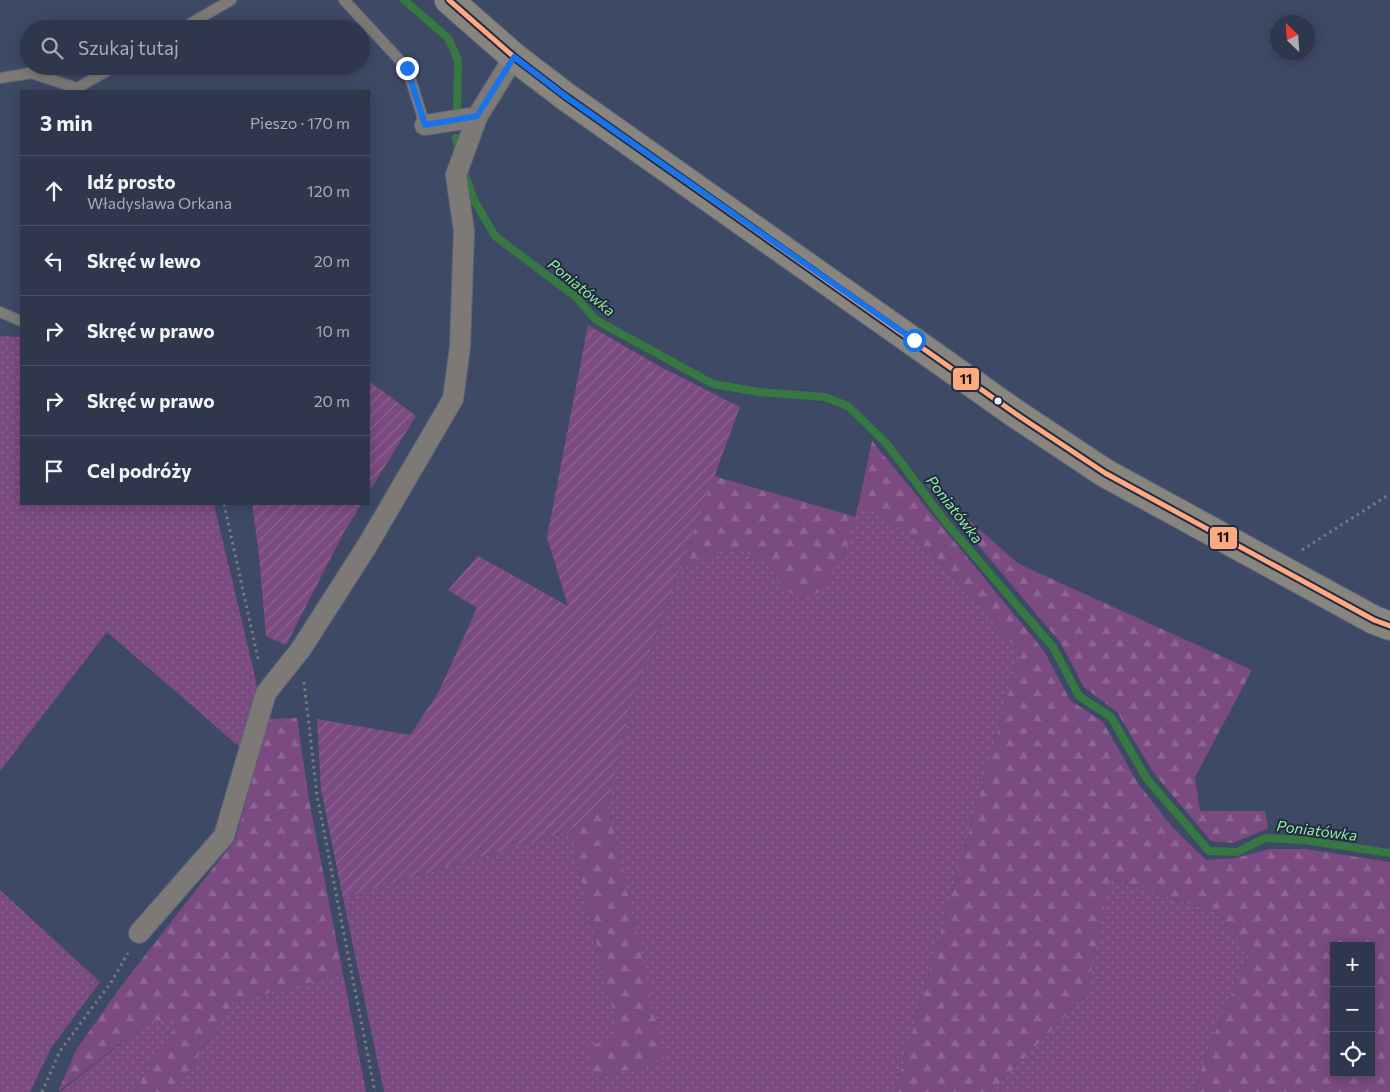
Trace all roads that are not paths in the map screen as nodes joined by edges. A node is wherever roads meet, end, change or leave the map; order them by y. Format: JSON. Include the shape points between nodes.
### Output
{"nodes":[{"id":1,"x":232,"y":0,"type":"edge"},
{"id":2,"x":344,"y":0,"type":"edge"},
{"id":3,"x":449,"y":0,"type":"edge"},
{"id":4,"x":197,"y":20,"type":"edge"},
{"id":5,"x":363,"y":20,"type":"edge"},
{"id":6,"x":370,"y":28,"type":"edge"},
{"id":7,"x":514,"y":57,"type":"junction"},
{"id":8,"x":20,"y":75,"type":"edge"},
{"id":9,"x":37,"y":75,"type":"edge"},
{"id":10,"x":100,"y":75,"type":"edge"},
{"id":11,"x":0,"y":78,"type":"edge"},
{"id":12,"x":477,"y":116,"type":"junction"},
{"id":13,"x":425,"y":125,"type":"joint"},
{"id":14,"x":0,"y":312,"type":"edge"},
{"id":15,"x":20,"y":321,"type":"edge"},
{"id":16,"x":1390,"y":626,"type":"edge"},
{"id":17,"x":139,"y":933,"type":"road end"}],
"edges":[{"from":1,"to":4,"type":"lane"},
{"from":2,"to":5,"type":"lane"},
{"from":3,"to":7,"type":"street"},
{"from":6,"to":13,"type":"lane","via":[[407,68]]},
{"from":7,"to":12,"type":"street"},
{"from":7,"to":16,"type":"street","via":[[1016,414],[1105,473]]},
{"from":8,"to":11,"type":"lane"},
{"from":9,"to":10,"type":"lane","via":[[77,88]]},
{"from":12,"to":13,"type":"street"},
{"from":12,"to":17,"type":"street","via":[[456,175],[464,231],[460,348],[453,398],[367,546],[301,649],[266,693],[224,836]]},
{"from":14,"to":15,"type":"lane"}]}
